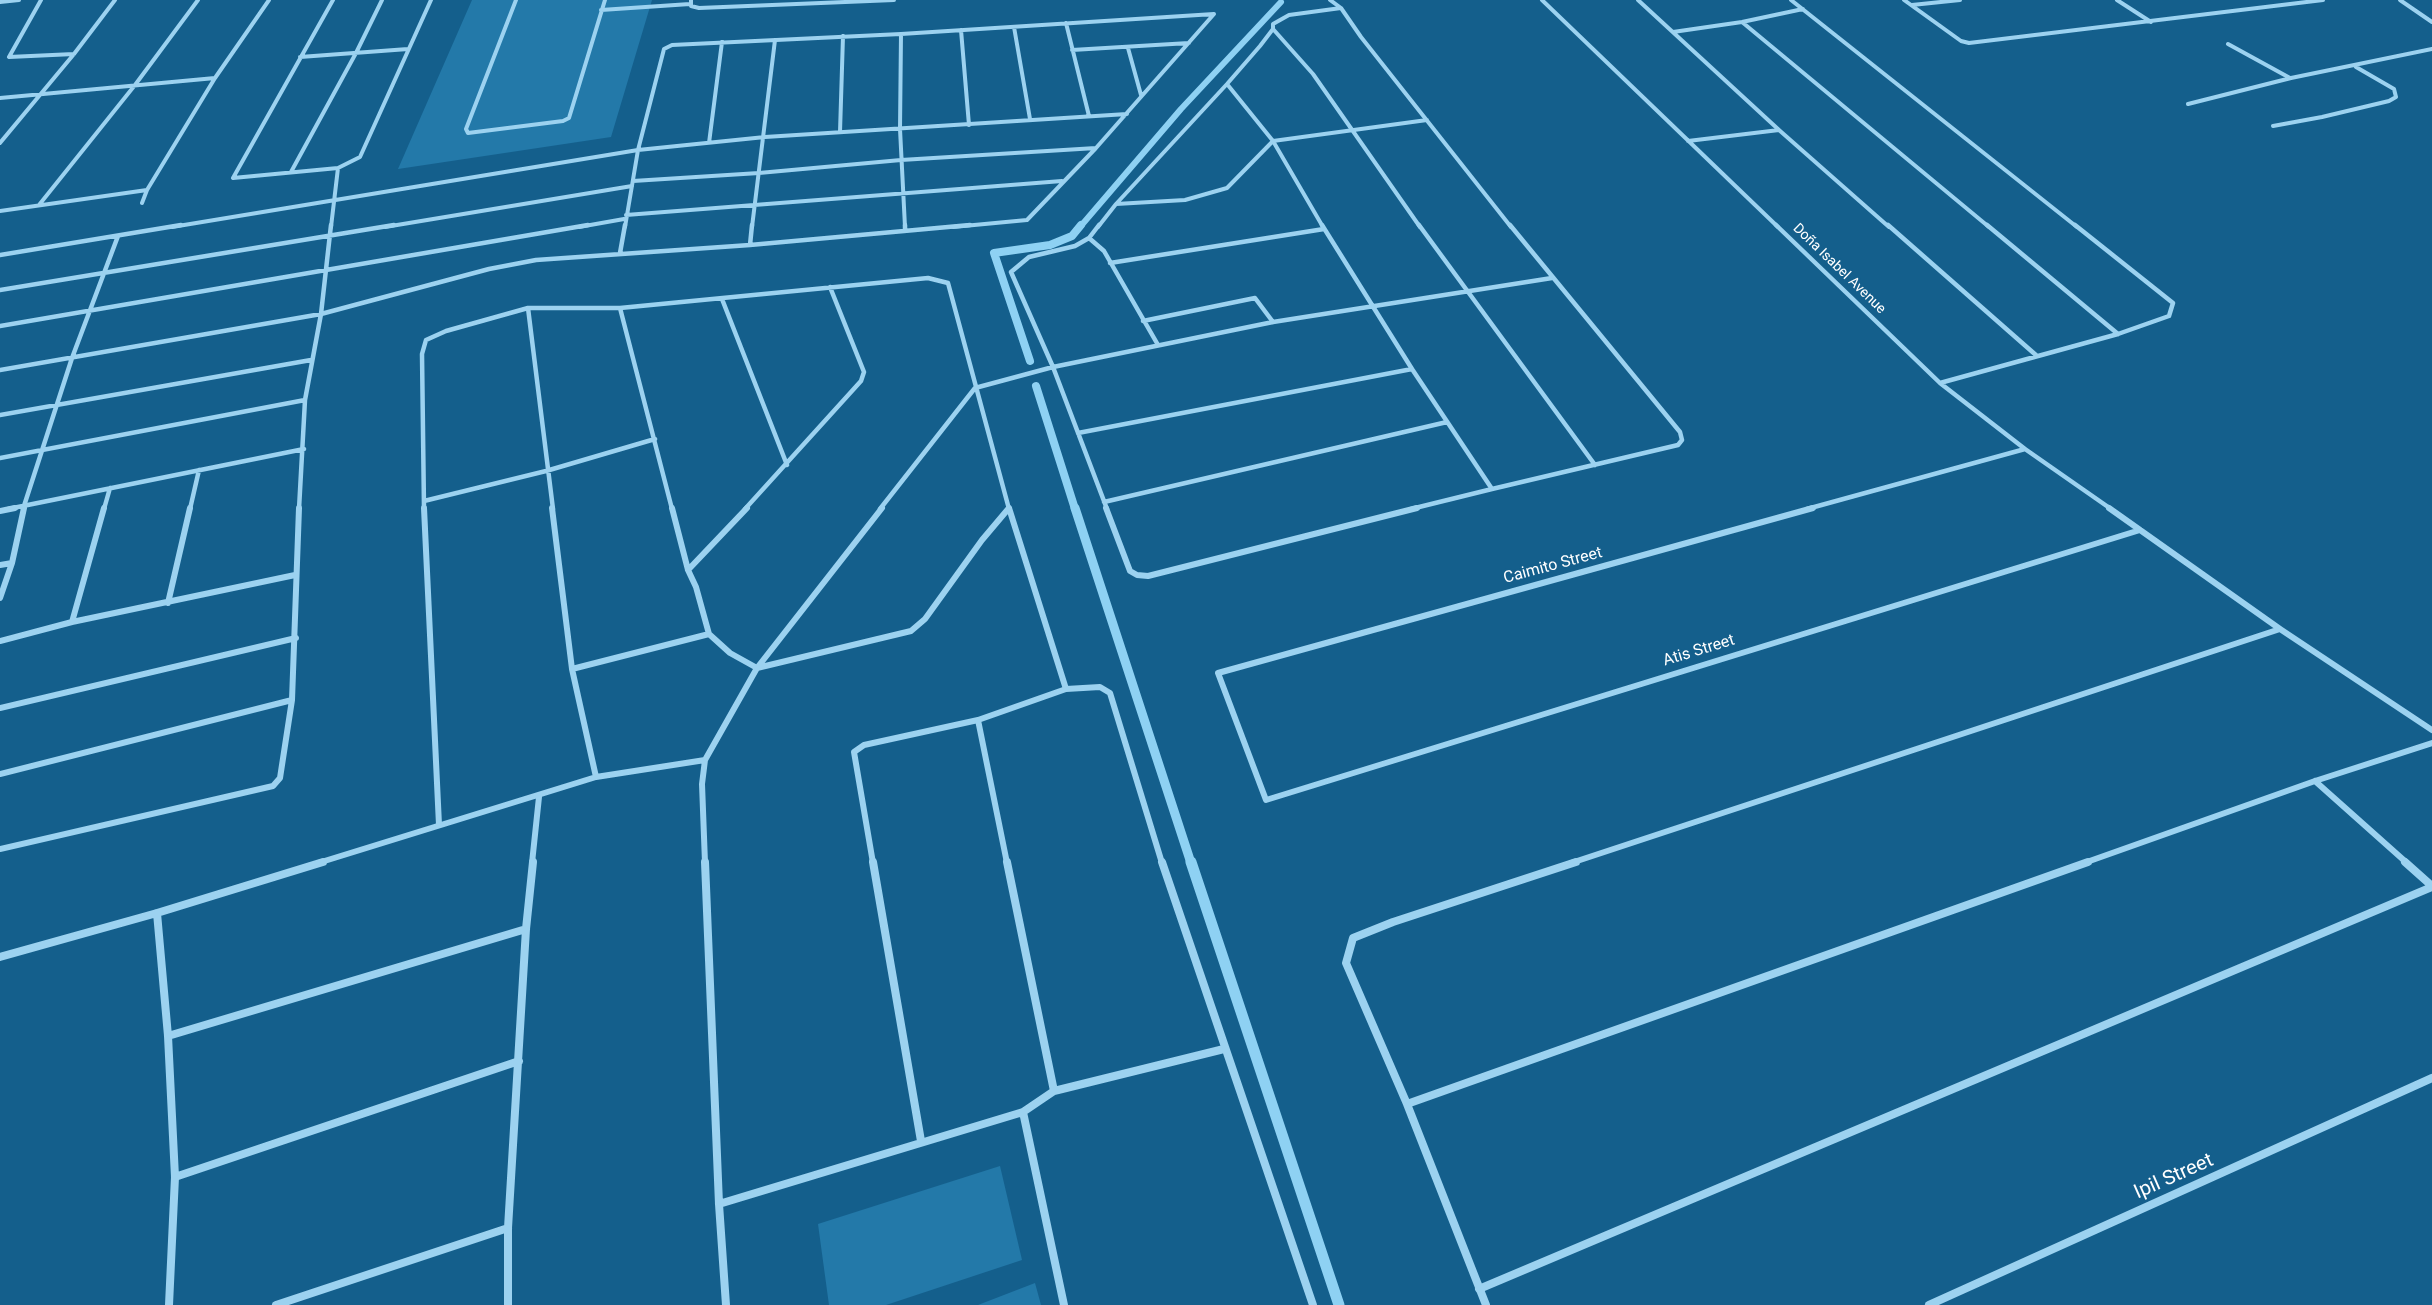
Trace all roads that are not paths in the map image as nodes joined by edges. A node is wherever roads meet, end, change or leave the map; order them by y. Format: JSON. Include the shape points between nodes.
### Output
{"nodes":[{"id":1,"x":19,"y":0,"type":"edge"},
{"id":2,"x":40,"y":0,"type":"edge"},
{"id":3,"x":115,"y":0,"type":"edge"},
{"id":4,"x":198,"y":0,"type":"edge"},
{"id":5,"x":269,"y":0,"type":"edge"},
{"id":6,"x":333,"y":0,"type":"edge"},
{"id":7,"x":382,"y":0,"type":"edge"},
{"id":8,"x":430,"y":0,"type":"edge"},
{"id":9,"x":516,"y":0,"type":"edge"},
{"id":10,"x":605,"y":0,"type":"edge"},
{"id":11,"x":894,"y":0,"type":"edge"},
{"id":12,"x":1330,"y":0,"type":"edge"},
{"id":13,"x":1542,"y":0,"type":"edge"},
{"id":14,"x":1638,"y":0,"type":"edge"},
{"id":15,"x":1791,"y":0,"type":"edge"},
{"id":16,"x":1904,"y":0,"type":"edge"},
{"id":17,"x":1960,"y":0,"type":"edge"},
{"id":18,"x":2117,"y":0,"type":"edge"},
{"id":19,"x":2323,"y":0,"type":"edge"},
{"id":20,"x":2400,"y":0,"type":"edge"},
{"id":21,"x":0,"y":2,"type":"edge"},
{"id":22,"x":690,"y":2,"type":"edge"},
{"id":23,"x":1911,"y":6,"type":"junction"},
{"id":24,"x":1341,"y":8,"type":"junction"},
{"id":25,"x":1803,"y":9,"type":"junction"},
{"id":26,"x":601,"y":10,"type":"junction"},
{"id":27,"x":1742,"y":22,"type":"junction"},
{"id":28,"x":2151,"y":22,"type":"junction"},
{"id":29,"x":2432,"y":22,"type":"edge"},
{"id":30,"x":1066,"y":23,"type":"junction"},
{"id":31,"x":1014,"y":27,"type":"junction"},
{"id":32,"x":1274,"y":29,"type":"junction"},
{"id":33,"x":961,"y":30,"type":"junction"},
{"id":34,"x":1672,"y":32,"type":"junction"},
{"id":35,"x":901,"y":34,"type":"junction"},
{"id":36,"x":843,"y":36,"type":"junction"},
{"id":37,"x":775,"y":40,"type":"junction"},
{"id":38,"x":722,"y":42,"type":"junction"},
{"id":39,"x":1189,"y":43,"type":"junction"},
{"id":40,"x":2228,"y":44,"type":"dead end"},
{"id":41,"x":1128,"y":48,"type":"junction"},
{"id":42,"x":2432,"y":49,"type":"edge"},
{"id":43,"x":408,"y":50,"type":"junction"},
{"id":44,"x":1072,"y":50,"type":"junction"},
{"id":45,"x":356,"y":53,"type":"junction"},
{"id":46,"x":74,"y":54,"type":"junction"},
{"id":47,"x":300,"y":57,"type":"junction"},
{"id":48,"x":2355,"y":66,"type":"junction"},
{"id":49,"x":215,"y":78,"type":"junction"},
{"id":50,"x":2291,"y":78,"type":"junction"},
{"id":51,"x":1227,"y":84,"type":"junction"},
{"id":52,"x":135,"y":85,"type":"junction"},
{"id":53,"x":40,"y":93,"type":"junction"},
{"id":54,"x":1142,"y":96,"type":"junction"},
{"id":55,"x":0,"y":98,"type":"edge"},
{"id":56,"x":2188,"y":104,"type":"dead end"},
{"id":57,"x":1126,"y":114,"type":"junction"},
{"id":58,"x":1089,"y":116,"type":"junction"},
{"id":59,"x":1030,"y":119,"type":"junction"},
{"id":60,"x":1427,"y":120,"type":"junction"},
{"id":61,"x":969,"y":125,"type":"junction"},
{"id":62,"x":2273,"y":126,"type":"dead end"},
{"id":63,"x":900,"y":129,"type":"junction"},
{"id":64,"x":1352,"y":129,"type":"junction"},
{"id":65,"x":1779,"y":130,"type":"junction"},
{"id":66,"x":8,"y":132,"type":"junction"},
{"id":67,"x":840,"y":132,"type":"junction"},
{"id":68,"x":0,"y":134,"type":"edge"},
{"id":69,"x":765,"y":137,"type":"junction"},
{"id":70,"x":1273,"y":141,"type":"junction"},
{"id":71,"x":1688,"y":141,"type":"junction"},
{"id":72,"x":0,"y":143,"type":"edge"},
{"id":73,"x":709,"y":143,"type":"junction"},
{"id":74,"x":1096,"y":148,"type":"junction"},
{"id":75,"x":638,"y":150,"type":"junction"},
{"id":76,"x":901,"y":160,"type":"junction"},
{"id":77,"x":338,"y":168,"type":"junction"},
{"id":78,"x":291,"y":172,"type":"junction"},
{"id":79,"x":759,"y":173,"type":"junction"},
{"id":80,"x":1062,"y":180,"type":"junction"},
{"id":81,"x":632,"y":184,"type":"junction"},
{"id":82,"x":147,"y":190,"type":"junction"},
{"id":83,"x":903,"y":193,"type":"junction"},
{"id":84,"x":332,"y":202,"type":"junction"},
{"id":85,"x":142,"y":204,"type":"dead end"},
{"id":86,"x":1116,"y":204,"type":"junction"},
{"id":87,"x":39,"y":205,"type":"junction"},
{"id":88,"x":756,"y":206,"type":"junction"},
{"id":89,"x":0,"y":211,"type":"edge"},
{"id":90,"x":625,"y":217,"type":"junction"},
{"id":91,"x":1324,"y":229,"type":"junction"},
{"id":92,"x":905,"y":231,"type":"junction"},
{"id":93,"x":330,"y":235,"type":"junction"},
{"id":94,"x":118,"y":236,"type":"junction"},
{"id":95,"x":1089,"y":238,"type":"junction"},
{"id":96,"x":750,"y":245,"type":"junction"},
{"id":97,"x":620,"y":253,"type":"junction"},
{"id":98,"x":0,"y":255,"type":"edge"},
{"id":99,"x":1110,"y":263,"type":"junction"},
{"id":100,"x":327,"y":268,"type":"junction"},
{"id":101,"x":105,"y":273,"type":"junction"},
{"id":102,"x":1552,"y":278,"type":"junction"},
{"id":103,"x":830,"y":287,"type":"junction"},
{"id":104,"x":0,"y":290,"type":"edge"},
{"id":105,"x":1466,"y":292,"type":"junction"},
{"id":106,"x":722,"y":299,"type":"junction"},
{"id":107,"x":1374,"y":307,"type":"junction"},
{"id":108,"x":528,"y":308,"type":"junction"},
{"id":109,"x":620,"y":308,"type":"junction"},
{"id":110,"x":90,"y":311,"type":"junction"},
{"id":111,"x":321,"y":314,"type":"junction"},
{"id":112,"x":1143,"y":321,"type":"junction"},
{"id":113,"x":1273,"y":322,"type":"junction"},
{"id":114,"x":0,"y":326,"type":"edge"},
{"id":115,"x":2118,"y":334,"type":"junction"},
{"id":116,"x":1158,"y":345,"type":"junction"},
{"id":117,"x":2037,"y":356,"type":"junction"},
{"id":118,"x":72,"y":358,"type":"junction"},
{"id":119,"x":311,"y":360,"type":"junction"},
{"id":120,"x":1053,"y":367,"type":"junction"},
{"id":121,"x":1412,"y":369,"type":"junction"},
{"id":122,"x":0,"y":370,"type":"edge"},
{"id":123,"x":1940,"y":382,"type":"junction"},
{"id":124,"x":975,"y":388,"type":"junction"},
{"id":125,"x":305,"y":400,"type":"junction"},
{"id":126,"x":57,"y":404,"type":"junction"},
{"id":127,"x":0,"y":415,"type":"edge"},
{"id":128,"x":1447,"y":422,"type":"junction"},
{"id":129,"x":1078,"y":433,"type":"junction"},
{"id":130,"x":655,"y":439,"type":"junction"},
{"id":131,"x":304,"y":449,"type":"junction"},
{"id":132,"x":2025,"y":449,"type":"junction"},
{"id":133,"x":41,"y":450,"type":"junction"},
{"id":134,"x":0,"y":458,"type":"edge"},
{"id":135,"x":787,"y":465,"type":"junction"},
{"id":136,"x":1595,"y":465,"type":"junction"},
{"id":137,"x":199,"y":470,"type":"junction"},
{"id":138,"x":546,"y":471,"type":"junction"},
{"id":139,"x":110,"y":488,"type":"junction"},
{"id":140,"x":1492,"y":489,"type":"junction"},
{"id":141,"x":424,"y":501,"type":"junction"},
{"id":142,"x":1104,"y":502,"type":"junction"},
{"id":143,"x":24,"y":506,"type":"junction"},
{"id":144,"x":1009,"y":508,"type":"junction"},
{"id":145,"x":0,"y":511,"type":"edge"},
{"id":146,"x":2140,"y":530,"type":"junction"},
{"id":147,"x":12,"y":563,"type":"junction"},
{"id":148,"x":0,"y":565,"type":"edge"},
{"id":149,"x":688,"y":570,"type":"junction"},
{"id":150,"x":295,"y":575,"type":"junction"},
{"id":151,"x":0,"y":598,"type":"edge"},
{"id":152,"x":168,"y":603,"type":"junction"},
{"id":153,"x":72,"y":622,"type":"junction"},
{"id":154,"x":2280,"y":629,"type":"junction"},
{"id":155,"x":709,"y":634,"type":"junction"},
{"id":156,"x":296,"y":638,"type":"junction"},
{"id":157,"x":0,"y":641,"type":"edge"},
{"id":158,"x":757,"y":668,"type":"junction"},
{"id":159,"x":572,"y":669,"type":"junction"},
{"id":160,"x":1066,"y":689,"type":"junction"},
{"id":161,"x":292,"y":700,"type":"junction"},
{"id":162,"x":0,"y":708,"type":"edge"},
{"id":163,"x":978,"y":720,"type":"junction"},
{"id":164,"x":2432,"y":730,"type":"edge"},
{"id":165,"x":2432,"y":744,"type":"edge"},
{"id":166,"x":705,"y":760,"type":"junction"},
{"id":167,"x":0,"y":774,"type":"edge"},
{"id":168,"x":596,"y":777,"type":"junction"},
{"id":169,"x":2315,"y":781,"type":"junction"},
{"id":170,"x":539,"y":796,"type":"junction"},
{"id":171,"x":1266,"y":800,"type":"joint"},
{"id":172,"x":439,"y":825,"type":"junction"},
{"id":173,"x":0,"y":849,"type":"edge"},
{"id":174,"x":2432,"y":886,"type":"edge"},
{"id":175,"x":157,"y":913,"type":"junction"},
{"id":176,"x":526,"y":928,"type":"junction"},
{"id":177,"x":0,"y":957,"type":"edge"},
{"id":178,"x":168,"y":1036,"type":"junction"},
{"id":179,"x":1224,"y":1049,"type":"junction"},
{"id":180,"x":519,"y":1061,"type":"junction"},
{"id":181,"x":2432,"y":1078,"type":"edge"},
{"id":182,"x":1054,"y":1091,"type":"junction"},
{"id":183,"x":1407,"y":1104,"type":"junction"},
{"id":184,"x":1023,"y":1112,"type":"junction"},
{"id":185,"x":921,"y":1141,"type":"junction"},
{"id":186,"x":175,"y":1177,"type":"junction"},
{"id":187,"x":719,"y":1204,"type":"junction"},
{"id":188,"x":508,"y":1228,"type":"junction"},
{"id":189,"x":1479,"y":1289,"type":"junction"},
{"id":190,"x":169,"y":1305,"type":"edge"},
{"id":191,"x":276,"y":1305,"type":"edge"},
{"id":192,"x":508,"y":1305,"type":"edge"},
{"id":193,"x":726,"y":1305,"type":"edge"},
{"id":194,"x":1064,"y":1305,"type":"edge"},
{"id":195,"x":1313,"y":1305,"type":"edge"},
{"id":196,"x":1486,"y":1305,"type":"edge"},
{"id":197,"x":1929,"y":1305,"type":"edge"}],
"edges":[{"from":1,"to":21,"type":"street"},
{"from":2,"to":46,"type":"street","via":[[9,57]]},
{"from":3,"to":46,"type":"street"},
{"from":4,"to":52,"type":"street"},
{"from":5,"to":49,"type":"street"},
{"from":6,"to":47,"type":"street"},
{"from":7,"to":45,"type":"street"},
{"from":8,"to":43,"type":"street"},
{"from":9,"to":26,"type":"street","via":[[466,129],[468,133],[569,118]]},
{"from":10,"to":26,"type":"street"},
{"from":11,"to":22,"type":"street","via":[[699,8]]},
{"from":12,"to":24,"type":"street"},
{"from":13,"to":71,"type":"street","name":"Doña Isabel Avenue"},
{"from":14,"to":34,"type":"street"},
{"from":15,"to":25,"type":"street"},
{"from":16,"to":23,"type":"street"},
{"from":17,"to":23,"type":"street"},
{"from":18,"to":28,"type":"street"},
{"from":19,"to":28,"type":"street"},
{"from":20,"to":29,"type":"street"},
{"from":22,"to":26,"type":"street"},
{"from":23,"to":28,"type":"street","via":[[1969,43]]},
{"from":24,"to":32,"type":"street","via":[[1289,15],[1274,24]]},
{"from":24,"to":60,"type":"street"},
{"from":25,"to":27,"type":"street"},
{"from":25,"to":115,"type":"street","via":[[2173,303],[2169,316]]},
{"from":27,"to":34,"type":"street"},
{"from":27,"to":115,"type":"street"},
{"from":30,"to":31,"type":"street"},
{"from":30,"to":39,"type":"street","via":[[1214,14]]},
{"from":30,"to":44,"type":"street"},
{"from":31,"to":33,"type":"street"},
{"from":31,"to":59,"type":"street"},
{"from":32,"to":51,"type":"street"},
{"from":32,"to":64,"type":"street","via":[[1313,74]]},
{"from":33,"to":35,"type":"street"},
{"from":33,"to":61,"type":"street"},
{"from":34,"to":65,"type":"street"},
{"from":35,"to":36,"type":"street"},
{"from":35,"to":63,"type":"street"},
{"from":36,"to":37,"type":"street"},
{"from":36,"to":67,"type":"street"},
{"from":37,"to":38,"type":"street"},
{"from":37,"to":69,"type":"street"},
{"from":38,"to":73,"type":"street"},
{"from":38,"to":75,"type":"street","via":[[677,44],[664,49]]},
{"from":39,"to":41,"type":"street"},
{"from":39,"to":54,"type":"street"},
{"from":40,"to":50,"type":"street"},
{"from":41,"to":44,"type":"street"},
{"from":41,"to":54,"type":"street"},
{"from":42,"to":48,"type":"street"},
{"from":43,"to":45,"type":"street"},
{"from":43,"to":77,"type":"street","via":[[364,151]]},
{"from":44,"to":58,"type":"street"},
{"from":45,"to":47,"type":"street"},
{"from":45,"to":78,"type":"street"},
{"from":46,"to":53,"type":"street"},
{"from":47,"to":78,"type":"street","via":[[233,178]]},
{"from":48,"to":50,"type":"street"},
{"from":48,"to":62,"type":"street","via":[[2394,89],[2396,97]]},
{"from":49,"to":52,"type":"street"},
{"from":49,"to":82,"type":"street"},
{"from":50,"to":56,"type":"street"},
{"from":51,"to":70,"type":"street"},
{"from":51,"to":86,"type":"street"},
{"from":52,"to":53,"type":"street"},
{"from":52,"to":87,"type":"street"},
{"from":53,"to":55,"type":"street"},
{"from":53,"to":66,"type":"street"},
{"from":54,"to":57,"type":"street"},
{"from":57,"to":58,"type":"street"},
{"from":57,"to":74,"type":"street"},
{"from":58,"to":59,"type":"street"},
{"from":59,"to":61,"type":"street"},
{"from":60,"to":64,"type":"street"},
{"from":60,"to":102,"type":"street"},
{"from":61,"to":63,"type":"street"},
{"from":63,"to":67,"type":"street"},
{"from":63,"to":76,"type":"street"},
{"from":64,"to":70,"type":"street"},
{"from":64,"to":105,"type":"street"},
{"from":65,"to":71,"type":"street"},
{"from":65,"to":117,"type":"street"},
{"from":66,"to":68,"type":"street"},
{"from":66,"to":72,"type":"street"},
{"from":67,"to":69,"type":"street"},
{"from":69,"to":73,"type":"street"},
{"from":69,"to":79,"type":"street"},
{"from":70,"to":86,"type":"street","via":[[1227,188],[1185,200]]},
{"from":70,"to":91,"type":"street"},
{"from":71,"to":123,"type":"street","name":"Doña Isabel Avenue"},
{"from":73,"to":75,"type":"street"},
{"from":74,"to":76,"type":"street"},
{"from":74,"to":80,"type":"street"},
{"from":75,"to":81,"type":"street"},
{"from":75,"to":84,"type":"street"},
{"from":76,"to":79,"type":"street"},
{"from":76,"to":83,"type":"street"},
{"from":77,"to":78,"type":"street"},
{"from":77,"to":84,"type":"street"},
{"from":79,"to":81,"type":"street"},
{"from":79,"to":88,"type":"street"},
{"from":80,"to":83,"type":"street"},
{"from":80,"to":92,"type":"street","via":[[1027,220]]},
{"from":81,"to":90,"type":"street"},
{"from":81,"to":93,"type":"street"},
{"from":82,"to":85,"type":"street"},
{"from":82,"to":87,"type":"street"},
{"from":83,"to":88,"type":"street"},
{"from":83,"to":92,"type":"street"},
{"from":84,"to":93,"type":"street"},
{"from":84,"to":94,"type":"street"},
{"from":86,"to":95,"type":"street"},
{"from":87,"to":89,"type":"street"},
{"from":88,"to":90,"type":"street"},
{"from":88,"to":96,"type":"street"},
{"from":90,"to":97,"type":"street"},
{"from":90,"to":100,"type":"street"},
{"from":91,"to":99,"type":"street"},
{"from":91,"to":107,"type":"street"},
{"from":92,"to":96,"type":"street"},
{"from":93,"to":100,"type":"street"},
{"from":93,"to":101,"type":"street"},
{"from":94,"to":98,"type":"street"},
{"from":94,"to":101,"type":"street"},
{"from":95,"to":99,"type":"street","via":[[1098,244]]},
{"from":95,"to":120,"type":"street","via":[[1075,246],[1029,257],[1011,272]]},
{"from":96,"to":97,"type":"street"},
{"from":97,"to":111,"type":"street","via":[[536,260],[489,269]]},
{"from":99,"to":112,"type":"street"},
{"from":100,"to":110,"type":"street"},
{"from":100,"to":111,"type":"street"},
{"from":101,"to":104,"type":"street"},
{"from":101,"to":110,"type":"street"},
{"from":102,"to":105,"type":"street"},
{"from":102,"to":136,"type":"street","via":[[1680,432],[1682,440],[1678,445]]},
{"from":103,"to":106,"type":"street"},
{"from":103,"to":124,"type":"street","via":[[928,278],[948,282]]},
{"from":103,"to":135,"type":"street","via":[[864,372],[861,381]]},
{"from":105,"to":107,"type":"street"},
{"from":105,"to":136,"type":"street"},
{"from":106,"to":109,"type":"street"},
{"from":106,"to":135,"type":"street"},
{"from":107,"to":113,"type":"street"},
{"from":107,"to":121,"type":"street"},
{"from":108,"to":109,"type":"street"},
{"from":108,"to":138,"type":"street"},
{"from":108,"to":141,"type":"street","via":[[426,340],[422,354]]},
{"from":109,"to":130,"type":"street"},
{"from":110,"to":114,"type":"street"},
{"from":110,"to":118,"type":"street"},
{"from":111,"to":118,"type":"street"},
{"from":111,"to":119,"type":"street"},
{"from":112,"to":113,"type":"street","via":[[1255,298]]},
{"from":112,"to":116,"type":"street"},
{"from":113,"to":116,"type":"street"},
{"from":115,"to":117,"type":"street"},
{"from":116,"to":120,"type":"street"},
{"from":117,"to":123,"type":"street"},
{"from":118,"to":122,"type":"street"},
{"from":118,"to":126,"type":"street"},
{"from":119,"to":125,"type":"street"},
{"from":119,"to":126,"type":"street"},
{"from":120,"to":124,"type":"street"},
{"from":120,"to":129,"type":"street"},
{"from":121,"to":128,"type":"street"},
{"from":121,"to":129,"type":"street"},
{"from":123,"to":132,"type":"street","name":"Doña Isabel Avenue"},
{"from":124,"to":144,"type":"street"},
{"from":124,"to":158,"type":"street"},
{"from":125,"to":131,"type":"street"},
{"from":125,"to":133,"type":"street"},
{"from":126,"to":127,"type":"street"},
{"from":126,"to":133,"type":"street"},
{"from":128,"to":140,"type":"street"},
{"from":128,"to":142,"type":"street"},
{"from":129,"to":142,"type":"street"},
{"from":130,"to":138,"type":"street"},
{"from":130,"to":149,"type":"street"},
{"from":131,"to":137,"type":"street"},
{"from":131,"to":150,"type":"street"},
{"from":132,"to":146,"type":"street","name":"Doña Isabel Avenue"},
{"from":132,"to":171,"type":"street","name":"Caimito Street","via":[[1218,673]]},
{"from":133,"to":134,"type":"street"},
{"from":133,"to":143,"type":"street"},
{"from":135,"to":149,"type":"street"},
{"from":136,"to":140,"type":"street"},
{"from":137,"to":139,"type":"street"},
{"from":137,"to":152,"type":"street"},
{"from":138,"to":141,"type":"street"},
{"from":138,"to":159,"type":"street"},
{"from":139,"to":143,"type":"street"},
{"from":139,"to":153,"type":"street"},
{"from":140,"to":142,"type":"street","via":[[1148,576],[1130,571]]},
{"from":141,"to":172,"type":"street"},
{"from":143,"to":145,"type":"street"},
{"from":143,"to":147,"type":"street"},
{"from":144,"to":158,"type":"street","via":[[925,619],[911,631]]},
{"from":144,"to":160,"type":"street"},
{"from":146,"to":154,"type":"street","name":"Doña Isabel Avenue"},
{"from":146,"to":171,"type":"street","name":"Atis Street"},
{"from":147,"to":148,"type":"street"},
{"from":147,"to":151,"type":"street"},
{"from":149,"to":155,"type":"street"},
{"from":150,"to":152,"type":"street"},
{"from":150,"to":156,"type":"street"},
{"from":152,"to":153,"type":"street"},
{"from":153,"to":157,"type":"street"},
{"from":154,"to":164,"type":"street","name":"Doña Isabel Avenue"},
{"from":154,"to":183,"type":"street","via":[[1353,938],[1347,963]]},
{"from":155,"to":158,"type":"street","via":[[730,653]]},
{"from":155,"to":159,"type":"street"},
{"from":156,"to":161,"type":"street"},
{"from":156,"to":162,"type":"street"},
{"from":158,"to":166,"type":"street"},
{"from":159,"to":168,"type":"street"},
{"from":160,"to":163,"type":"street"},
{"from":160,"to":179,"type":"street","via":[[1100,687],[1110,693],[1150,830]]},
{"from":161,"to":167,"type":"street"},
{"from":161,"to":173,"type":"street","via":[[280,778],[273,786]]},
{"from":163,"to":182,"type":"street"},
{"from":163,"to":185,"type":"street","via":[[864,744],[854,752]]},
{"from":165,"to":169,"type":"street"},
{"from":166,"to":168,"type":"street"},
{"from":166,"to":187,"type":"street","via":[[702,784]]},
{"from":168,"to":170,"type":"street"},
{"from":169,"to":174,"type":"street"},
{"from":169,"to":183,"type":"street"},
{"from":170,"to":172,"type":"street"},
{"from":170,"to":176,"type":"street"},
{"from":172,"to":175,"type":"street"},
{"from":174,"to":189,"type":"street"},
{"from":175,"to":177,"type":"street"},
{"from":175,"to":178,"type":"street"},
{"from":176,"to":178,"type":"street"},
{"from":176,"to":180,"type":"street"},
{"from":178,"to":186,"type":"street"},
{"from":179,"to":182,"type":"street"},
{"from":179,"to":195,"type":"street"},
{"from":180,"to":186,"type":"street"},
{"from":180,"to":188,"type":"street"},
{"from":181,"to":197,"type":"street","name":"Ipil Street"},
{"from":182,"to":184,"type":"street"},
{"from":183,"to":189,"type":"street"},
{"from":184,"to":185,"type":"street"},
{"from":184,"to":194,"type":"street"},
{"from":185,"to":187,"type":"street"},
{"from":186,"to":190,"type":"street"},
{"from":187,"to":193,"type":"street"},
{"from":188,"to":191,"type":"street"},
{"from":188,"to":192,"type":"street"},
{"from":189,"to":196,"type":"street"}]}
